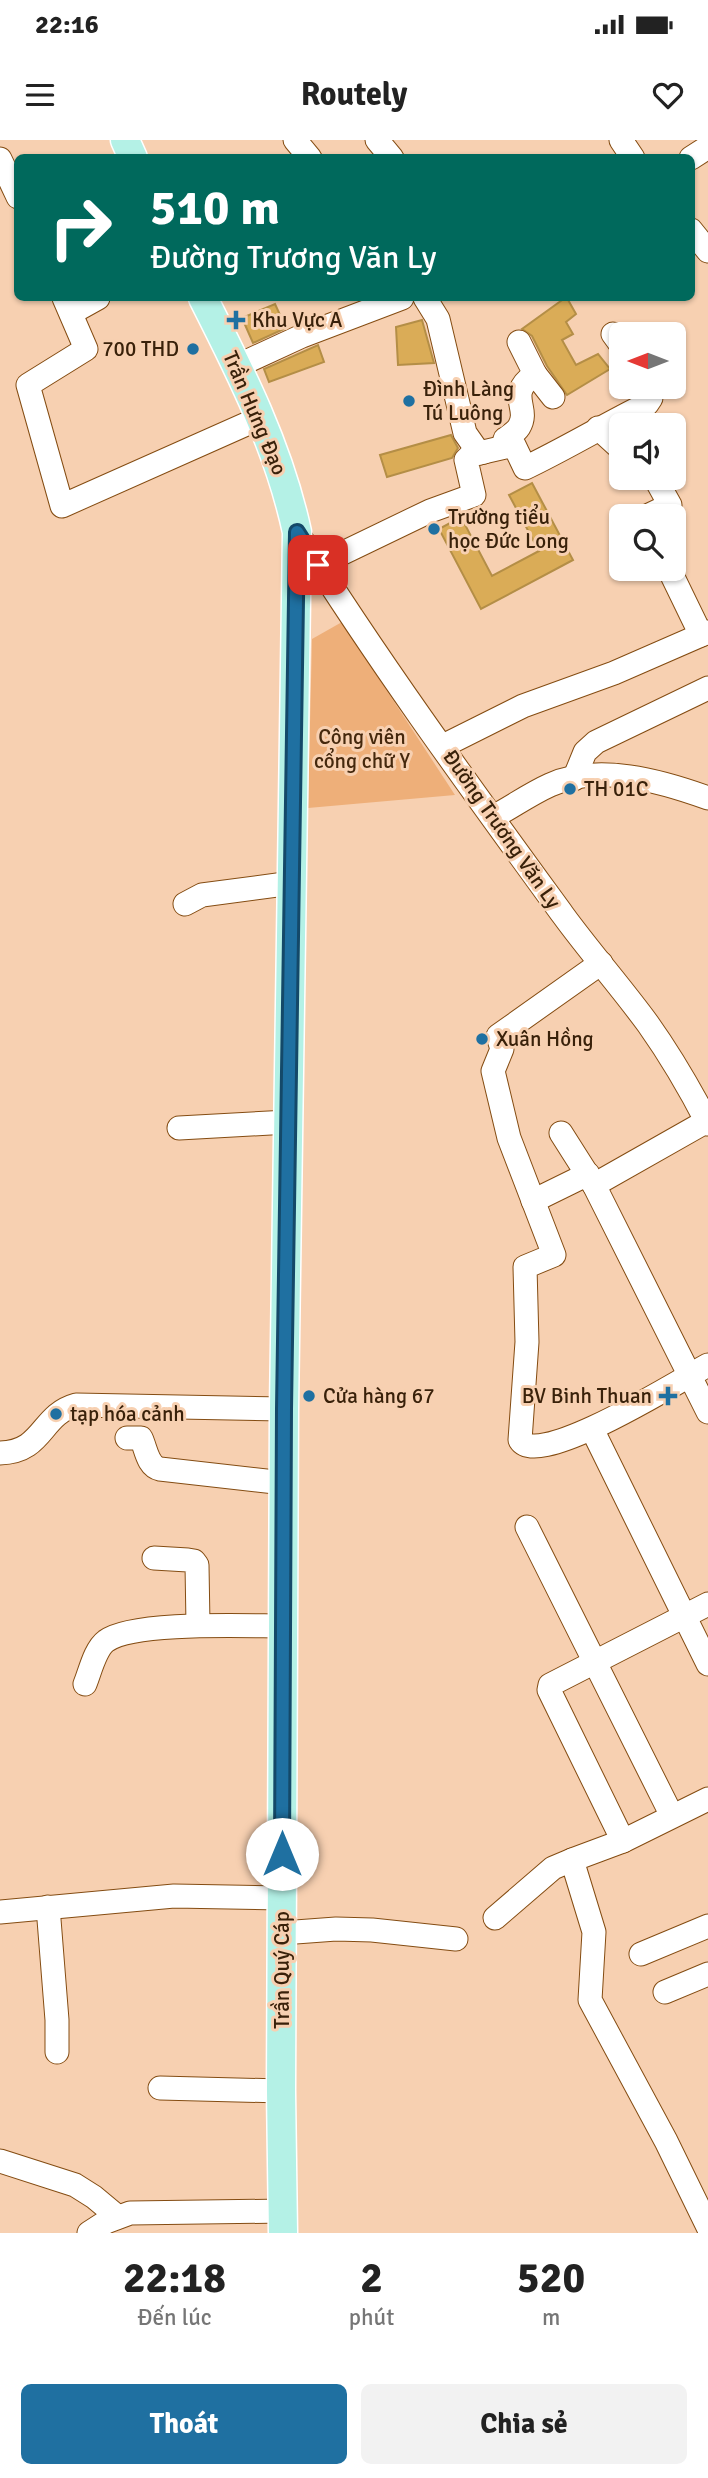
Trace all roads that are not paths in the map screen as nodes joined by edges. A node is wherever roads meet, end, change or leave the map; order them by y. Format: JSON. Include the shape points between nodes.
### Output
{"nodes":[{"id":1,"x":295,"y":140,"type":"edge"},
{"id":2,"x":377,"y":140,"type":"edge"},
{"id":3,"x":307,"y":154,"type":"edge"},
{"id":4,"x":389,"y":154,"type":"edge"},
{"id":5,"x":0,"y":159,"type":"edge"},
{"id":6,"x":14,"y":189,"type":"edge"},
{"id":7,"x":695,"y":235,"type":"edge"},
{"id":8,"x":708,"y":251,"type":"edge"},
{"id":9,"x":85,"y":301,"type":"edge"},
{"id":10,"x":204,"y":301,"type":"edge"},
{"id":11,"x":385,"y":301,"type":"edge"},
{"id":12,"x":427,"y":301,"type":"edge"},
{"id":13,"x":67,"y":305,"type":"edge"},
{"id":14,"x":519,"y":342,"type":"dead end"},
{"id":15,"x":237,"y":366,"type":"junction"},
{"id":16,"x":535,"y":374,"type":"junction"},
{"id":17,"x":553,"y":397,"type":"dead end"},
{"id":18,"x":650,"y":399,"type":"edge"},
{"id":19,"x":260,"y":418,"type":"junction"},
{"id":20,"x":598,"y":428,"type":"junction"},
{"id":21,"x":609,"y":438,"type":"edge"},
{"id":22,"x":509,"y":446,"type":"junction"},
{"id":23,"x":484,"y":452,"type":"junction"},
{"id":24,"x":297,"y":532,"type":"junction"},
{"id":25,"x":318,"y":565,"type":"junction"},
{"id":26,"x":676,"y":581,"type":"edge"},
{"id":27,"x":705,"y":633,"type":"edge"},
{"id":28,"x":708,"y":688,"type":"edge"},
{"id":29,"x":443,"y":746,"type":"junction"},
{"id":30,"x":574,"y":779,"type":"junction"},
{"id":31,"x":708,"y":798,"type":"edge"},
{"id":32,"x":493,"y":817,"type":"junction"},
{"id":33,"x":292,"y":883,"type":"junction"},
{"id":34,"x":185,"y":904,"type":"dead end"},
{"id":35,"x":601,"y":963,"type":"junction"},
{"id":36,"x":288,"y":1122,"type":"junction"},
{"id":37,"x":707,"y":1122,"type":"edge"},
{"id":38,"x":179,"y":1128,"type":"dead end"},
{"id":39,"x":561,"y":1133,"type":"dead end"},
{"id":40,"x":591,"y":1180,"type":"junction"},
{"id":41,"x":533,"y":1201,"type":"junction"},
{"id":42,"x":698,"y":1371,"type":"edge"},
{"id":43,"x":284,"y":1409,"type":"junction"},
{"id":44,"x":708,"y":1412,"type":"edge"},
{"id":45,"x":592,"y":1429,"type":"junction"},
{"id":46,"x":127,"y":1438,"type":"dead end"},
{"id":47,"x":0,"y":1453,"type":"edge"},
{"id":48,"x":284,"y":1483,"type":"junction"},
{"id":49,"x":527,"y":1527,"type":"dead end"},
{"id":50,"x":154,"y":1558,"type":"dead end"},
{"id":51,"x":708,"y":1604,"type":"edge"},
{"id":52,"x":684,"y":1615,"type":"junction"},
{"id":53,"x":198,"y":1625,"type":"junction"},
{"id":54,"x":283,"y":1626,"type":"junction"},
{"id":55,"x":595,"y":1661,"type":"junction"},
{"id":56,"x":708,"y":1664,"type":"edge"},
{"id":57,"x":85,"y":1684,"type":"dead end"},
{"id":58,"x":708,"y":1799,"type":"edge"},
{"id":59,"x":672,"y":1816,"type":"junction"},
{"id":60,"x":622,"y":1841,"type":"junction"},
{"id":61,"x":572,"y":1860,"type":"junction"},
{"id":62,"x":282,"y":1898,"type":"junction"},
{"id":63,"x":48,"y":1907,"type":"junction"},
{"id":64,"x":0,"y":1912,"type":"edge"},
{"id":65,"x":495,"y":1918,"type":"dead end"},
{"id":66,"x":708,"y":1926,"type":"edge"},
{"id":67,"x":282,"y":1933,"type":"junction"},
{"id":68,"x":456,"y":1939,"type":"dead end"},
{"id":69,"x":641,"y":1954,"type":"dead end"},
{"id":70,"x":708,"y":1974,"type":"edge"},
{"id":71,"x":665,"y":1992,"type":"dead end"},
{"id":72,"x":57,"y":2052,"type":"dead end"},
{"id":73,"x":160,"y":2088,"type":"dead end"},
{"id":74,"x":281,"y":2091,"type":"junction"},
{"id":75,"x":0,"y":2161,"type":"edge"},
{"id":76,"x":118,"y":2217,"type":"junction"},
{"id":77,"x":283,"y":2222,"type":"edge"},
{"id":78,"x":708,"y":2227,"type":"edge"},
{"id":79,"x":89,"y":2233,"type":"edge"}],
"edges":[{"from":1,"to":3,"type":"street"},
{"from":2,"to":4,"type":"street"},
{"from":5,"to":6,"type":"street"},
{"from":7,"to":8,"type":"street"},
{"from":9,"to":13,"type":"street"},
{"from":10,"to":15,"type":"main road","name":"Trần Hưng Đạo"},
{"from":11,"to":15,"type":"street"},
{"from":12,"to":23,"type":"street","via":[[438,319],[449,356],[465,433],[479,453]]},
{"from":13,"to":19,"type":"street","via":[[86,349],[28,385],[62,506]]},
{"from":14,"to":16,"type":"street"},
{"from":15,"to":19,"type":"main road","name":"Trần Hưng Đạo"},
{"from":16,"to":17,"type":"street"},
{"from":16,"to":22,"type":"street","via":[[523,382],[518,398],[522,412],[519,427],[505,439]]},
{"from":18,"to":20,"type":"street"},
{"from":19,"to":24,"type":"main road","name":"Trần Hưng Đạo","via":[[281,469]]},
{"from":20,"to":21,"type":"street"},
{"from":20,"to":22,"type":"street","via":[[525,468],[514,445]]},
{"from":22,"to":23,"type":"street"},
{"from":23,"to":25,"type":"street","via":[[466,460],[474,495]]},
{"from":24,"to":25,"type":"street","name":"Đường Trương Văn Ly"},
{"from":24,"to":33,"type":"main road","name":"Trần Quý Cáp"},
{"from":25,"to":29,"type":"street","name":"Đường Trương Văn Ly"},
{"from":26,"to":27,"type":"street"},
{"from":27,"to":29,"type":"street","via":[[523,706]]},
{"from":28,"to":30,"type":"street","via":[[596,742],[585,752]]},
{"from":29,"to":32,"type":"street","name":"Đường Trương Văn Ly"},
{"from":30,"to":31,"type":"street","via":[[620,774]]},
{"from":30,"to":32,"type":"street","via":[[552,784]]},
{"from":32,"to":35,"type":"street","name":"Đường Trương Văn Ly"},
{"from":33,"to":34,"type":"street","via":[[202,895]]},
{"from":33,"to":36,"type":"main road","name":"Trần Quý Cáp"},
{"from":35,"to":37,"type":"street","name":"Đường Trương Văn Ly","via":[[648,1024]]},
{"from":35,"to":41,"type":"street","via":[[498,1036],[502,1049],[493,1071],[509,1138]]},
{"from":36,"to":38,"type":"street"},
{"from":36,"to":43,"type":"main road","name":"Trần Quý Cáp"},
{"from":37,"to":40,"type":"street"},
{"from":39,"to":40,"type":"street"},
{"from":40,"to":41,"type":"street"},
{"from":40,"to":42,"type":"street"},
{"from":41,"to":45,"type":"street","via":[[554,1255],[525,1267],[527,1342],[520,1440],[523,1446],[543,1447]]},
{"from":42,"to":44,"type":"street"},
{"from":42,"to":45,"type":"street"},
{"from":43,"to":47,"type":"street","via":[[76,1405],[62,1411],[23,1449]]},
{"from":43,"to":48,"type":"main road","name":"Trần Quý Cáp"},
{"from":45,"to":52,"type":"street"},
{"from":46,"to":48,"type":"street","via":[[142,1439],[155,1468]]},
{"from":48,"to":54,"type":"main road","name":"Trần Quý Cáp"},
{"from":49,"to":55,"type":"street"},
{"from":50,"to":53,"type":"street","via":[[197,1565]]},
{"from":51,"to":52,"type":"street"},
{"from":52,"to":55,"type":"street"},
{"from":52,"to":56,"type":"street"},
{"from":53,"to":54,"type":"street"},
{"from":53,"to":57,"type":"street","via":[[109,1638],[100,1646]]},
{"from":54,"to":62,"type":"main road","name":"Trần Quý Cáp"},
{"from":55,"to":59,"type":"street"},
{"from":55,"to":60,"type":"street","via":[[553,1681],[550,1690]]},
{"from":58,"to":59,"type":"street"},
{"from":59,"to":60,"type":"street"},
{"from":60,"to":61,"type":"street"},
{"from":61,"to":65,"type":"street","via":[[546,1873]]},
{"from":61,"to":78,"type":"street","via":[[594,1932],[590,2000]]},
{"from":62,"to":63,"type":"street","via":[[174,1896]]},
{"from":62,"to":67,"type":"main road","name":"Trần Quý Cáp"},
{"from":63,"to":64,"type":"street"},
{"from":63,"to":72,"type":"street"},
{"from":66,"to":69,"type":"street"},
{"from":67,"to":68,"type":"street","via":[[372,1930]]},
{"from":67,"to":74,"type":"main road","name":"Trần Quý Cáp"},
{"from":70,"to":71,"type":"street"},
{"from":73,"to":74,"type":"street"},
{"from":74,"to":77,"type":"main road","name":"Trần Quý Cáp"},
{"from":75,"to":76,"type":"street","via":[[75,2185]]},
{"from":76,"to":77,"type":"street","via":[[162,2212]]},
{"from":76,"to":79,"type":"street"}]}
